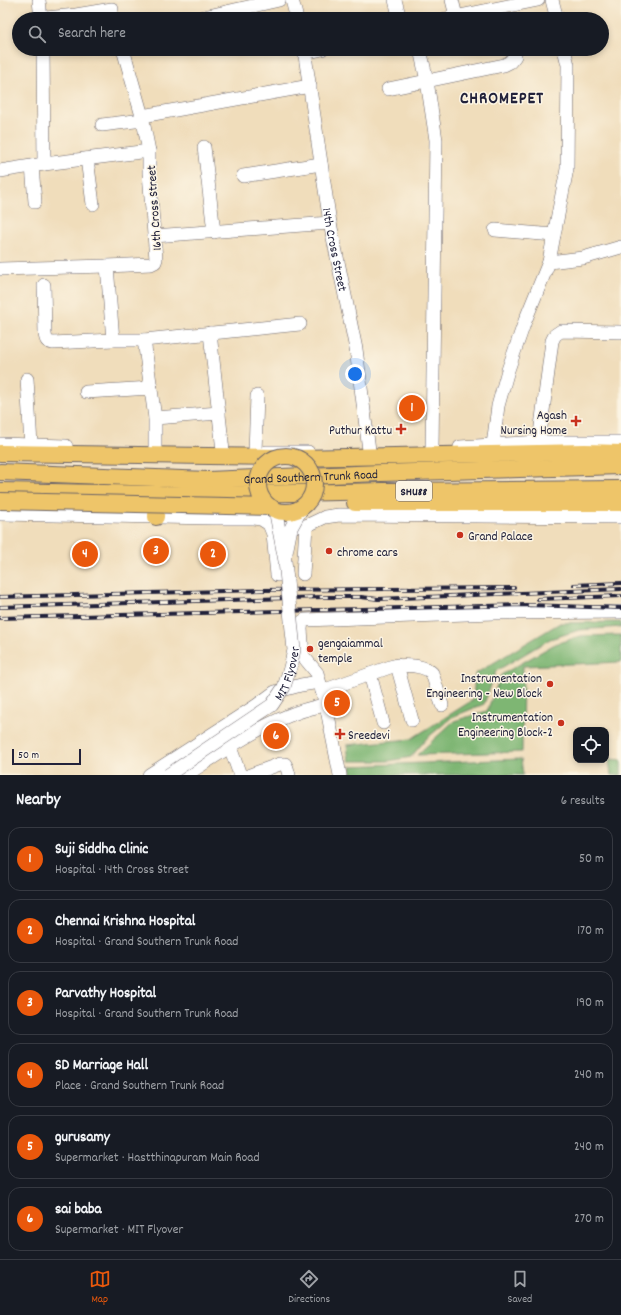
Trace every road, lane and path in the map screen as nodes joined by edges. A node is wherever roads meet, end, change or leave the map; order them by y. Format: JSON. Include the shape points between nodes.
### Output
{"nodes":[{"id":1,"x":39,"y":0,"type":"edge"},
{"id":2,"x":279,"y":0,"type":"edge"},
{"id":3,"x":292,"y":0,"type":"edge"},
{"id":4,"x":395,"y":0,"type":"edge"},
{"id":5,"x":452,"y":0,"type":"edge"},
{"id":6,"x":538,"y":0,"type":"edge"},
{"id":7,"x":552,"y":0,"type":"edge"},
{"id":8,"x":112,"y":9,"type":"edge"},
{"id":9,"x":42,"y":12,"type":"edge"},
{"id":10,"x":94,"y":12,"type":"edge"},
{"id":11,"x":226,"y":12,"type":"edge"},
{"id":12,"x":295,"y":12,"type":"edge"},
{"id":13,"x":398,"y":12,"type":"edge"},
{"id":14,"x":451,"y":12,"type":"edge"},
{"id":15,"x":506,"y":12,"type":"edge"},
{"id":16,"x":555,"y":12,"type":"edge"},
{"id":17,"x":44,"y":56,"type":"edge"},
{"id":18,"x":126,"y":56,"type":"edge"},
{"id":19,"x":305,"y":56,"type":"edge"},
{"id":20,"x":422,"y":56,"type":"edge"},
{"id":21,"x":515,"y":56,"type":"edge"},
{"id":22,"x":566,"y":56,"type":"edge"},
{"id":23,"x":427,"y":81,"type":"junction"},
{"id":24,"x":310,"y":86,"type":"junction"},
{"id":25,"x":388,"y":89,"type":"dead end"},
{"id":26,"x":143,"y":118,"type":"junction"},
{"id":27,"x":102,"y":125,"type":"dead end"},
{"id":28,"x":204,"y":147,"type":"dead end"},
{"id":29,"x":149,"y":151,"type":"junction"},
{"id":30,"x":87,"y":158,"type":"junction"},
{"id":31,"x":321,"y":164,"type":"junction"},
{"id":32,"x":38,"y":165,"type":"junction"},
{"id":33,"x":0,"y":171,"type":"edge"},
{"id":34,"x":243,"y":176,"type":"dead end"},
{"id":35,"x":35,"y":202,"type":"dead end"},
{"id":36,"x":93,"y":204,"type":"dead end"},
{"id":37,"x":330,"y":223,"type":"junction"},
{"id":38,"x":495,"y":230,"type":"dead end"},
{"id":39,"x":214,"y":232,"type":"junction"},
{"id":40,"x":554,"y":235,"type":"junction"},
{"id":41,"x":154,"y":236,"type":"junction"},
{"id":42,"x":621,"y":247,"type":"edge"},
{"id":43,"x":549,"y":262,"type":"junction"},
{"id":44,"x":107,"y":266,"type":"junction"},
{"id":45,"x":0,"y":269,"type":"edge"},
{"id":46,"x":44,"y":285,"type":"dead end"},
{"id":47,"x":300,"y":324,"type":"dead end"},
{"id":48,"x":621,"y":332,"type":"edge"},
{"id":49,"x":210,"y":333,"type":"junction"},
{"id":50,"x":113,"y":340,"type":"junction"},
{"id":51,"x":144,"y":340,"type":"junction"},
{"id":52,"x":26,"y":379,"type":"dead end"},
{"id":53,"x":151,"y":388,"type":"junction"},
{"id":54,"x":86,"y":392,"type":"dead end"},
{"id":55,"x":257,"y":396,"type":"dead end"},
{"id":56,"x":219,"y":413,"type":"junction"},
{"id":57,"x":155,"y":418,"type":"junction"},
{"id":58,"x":539,"y":442,"type":"junction"},
{"id":59,"x":621,"y":442,"type":"edge"},
{"id":60,"x":0,"y":444,"type":"edge"},
{"id":61,"x":30,"y":445,"type":"junction"},
{"id":62,"x":493,"y":445,"type":"junction"},
{"id":63,"x":432,"y":449,"type":"junction"},
{"id":64,"x":155,"y":450,"type":"junction"},
{"id":65,"x":369,"y":450,"type":"junction"},
{"id":66,"x":223,"y":451,"type":"junction"},
{"id":67,"x":255,"y":452,"type":"junction"},
{"id":68,"x":0,"y":453,"type":"edge"},
{"id":69,"x":621,"y":453,"type":"edge"},
{"id":70,"x":277,"y":458,"type":"junction"},
{"id":71,"x":297,"y":458,"type":"junction"},
{"id":72,"x":621,"y":466,"type":"edge"},
{"id":73,"x":0,"y":472,"type":"edge"},
{"id":74,"x":621,"y":488,"type":"edge"},
{"id":75,"x":0,"y":491,"type":"edge"},
{"id":76,"x":156,"y":494,"type":"junction"},
{"id":77,"x":0,"y":501,"type":"edge"},
{"id":78,"x":621,"y":503,"type":"edge"},
{"id":79,"x":305,"y":504,"type":"junction"},
{"id":80,"x":273,"y":508,"type":"junction"},
{"id":81,"x":0,"y":514,"type":"edge"},
{"id":82,"x":621,"y":516,"type":"edge"},
{"id":83,"x":156,"y":517,"type":"junction"},
{"id":84,"x":269,"y":524,"type":"junction"},
{"id":85,"x":306,"y":526,"type":"junction"},
{"id":86,"x":285,"y":561,"type":"junction"},
{"id":87,"x":303,"y":574,"type":"dead end"},
{"id":88,"x":277,"y":575,"type":"dead end"},
{"id":89,"x":621,"y":612,"type":"edge"},
{"id":90,"x":397,"y":665,"type":"junction"},
{"id":91,"x":370,"y":674,"type":"junction"},
{"id":92,"x":319,"y":682,"type":"junction"},
{"id":93,"x":326,"y":705,"type":"junction"},
{"id":94,"x":442,"y":705,"type":"dead end"},
{"id":95,"x":412,"y":720,"type":"dead end"},
{"id":96,"x":383,"y":722,"type":"dead end"},
{"id":97,"x":230,"y":747,"type":"junction"},
{"id":98,"x":190,"y":774,"type":"edge"},
{"id":99,"x":149,"y":775,"type":"edge"},
{"id":100,"x":168,"y":775,"type":"edge"},
{"id":101,"x":240,"y":775,"type":"edge"},
{"id":102,"x":250,"y":775,"type":"edge"},
{"id":103,"x":289,"y":775,"type":"edge"},
{"id":104,"x":340,"y":775,"type":"edge"}],
"edges":[{"from":1,"to":9,"type":"street"},
{"from":2,"to":11,"type":"street"},
{"from":3,"to":12,"type":"street"},
{"from":4,"to":13,"type":"street"},
{"from":5,"to":14,"type":"street"},
{"from":6,"to":15,"type":"street"},
{"from":7,"to":16,"type":"street"},
{"from":8,"to":10,"type":"street"},
{"from":17,"to":32,"type":"street"},
{"from":18,"to":26,"type":"street","name":"16th Cross Street"},
{"from":19,"to":24,"type":"street","name":"14th Cross Street"},
{"from":20,"to":23,"type":"street"},
{"from":21,"to":23,"type":"street","via":[[514,60],[504,65]]},
{"from":22,"to":40,"type":"street","via":[[568,65],[566,170]]},
{"from":23,"to":25,"type":"street"},
{"from":23,"to":63,"type":"street","via":[[436,140]]},
{"from":24,"to":26,"type":"street"},
{"from":24,"to":31,"type":"street","name":"14th Cross Street"},
{"from":26,"to":27,"type":"street"},
{"from":26,"to":29,"type":"street","name":"16th Cross Street"},
{"from":28,"to":39,"type":"street"},
{"from":29,"to":30,"type":"street"},
{"from":29,"to":41,"type":"street","name":"16th Cross Street"},
{"from":30,"to":32,"type":"street"},
{"from":30,"to":36,"type":"street"},
{"from":31,"to":34,"type":"street"},
{"from":31,"to":37,"type":"street","name":"14th Cross Street"},
{"from":32,"to":33,"type":"street"},
{"from":32,"to":35,"type":"street"},
{"from":37,"to":39,"type":"street"},
{"from":37,"to":65,"type":"street","name":"14th Cross Street","via":[[356,349]]},
{"from":38,"to":40,"type":"street"},
{"from":39,"to":41,"type":"street"},
{"from":40,"to":43,"type":"street"},
{"from":41,"to":44,"type":"street","name":"16th Cross Street","via":[[155,262]]},
{"from":42,"to":43,"type":"street","via":[[583,258]]},
{"from":43,"to":62,"type":"street","via":[[508,370],[498,406]]},
{"from":44,"to":45,"type":"street","name":"16th Cross Street"},
{"from":44,"to":50,"type":"street"},
{"from":46,"to":50,"type":"street","via":[[45,340],[53,343]]},
{"from":47,"to":49,"type":"street"},
{"from":48,"to":58,"type":"street","via":[[561,331],[555,335],[552,341]]},
{"from":49,"to":51,"type":"street"},
{"from":49,"to":56,"type":"street"},
{"from":50,"to":51,"type":"street"},
{"from":51,"to":53,"type":"street"},
{"from":52,"to":61,"type":"street"},
{"from":53,"to":54,"type":"street"},
{"from":53,"to":57,"type":"street"},
{"from":55,"to":67,"type":"street"},
{"from":56,"to":57,"type":"street"},
{"from":56,"to":66,"type":"street"},
{"from":57,"to":64,"type":"street"},
{"from":58,"to":59,"type":"street"},
{"from":58,"to":62,"type":"street"},
{"from":60,"to":61,"type":"street"},
{"from":61,"to":64,"type":"street"},
{"from":62,"to":63,"type":"street"},
{"from":63,"to":65,"type":"street"},
{"from":64,"to":66,"type":"street"},
{"from":65,"to":67,"type":"street"},
{"from":66,"to":67,"type":"street"},
{"from":68,"to":70,"type":"main road"},
{"from":69,"to":71,"type":"main road"},
{"from":70,"to":71,"type":"main road","bridge":true},
{"from":70,"to":80,"type":"main road","bridge":true,"via":[[264,468],[259,480],[260,493],[264,501]]},
{"from":71,"to":79,"type":"main road","bridge":true,"via":[[310,469],[313,477],[312,495]]},
{"from":72,"to":73,"type":"main road","name":"Grand Southern Trunk Road","number":"SHU88","via":[[208,480]]},
{"from":74,"to":76,"type":"main road","name":"Grand Southern Trunk Road","number":"SHU88"},
{"from":75,"to":76,"type":"main road","name":"Grand Southern Trunk Road","number":"SHU88"},
{"from":76,"to":83,"type":"main road"},
{"from":77,"to":80,"type":"main road","bridge":true},
{"from":78,"to":79,"type":"main road"},
{"from":79,"to":80,"type":"main road","bridge":true,"via":[[289,512]]},
{"from":79,"to":86,"type":"street","name":"MIT Flyover","bridge":true,"via":[[291,528]]},
{"from":80,"to":86,"type":"street","name":"MIT Flyover","bridge":true},
{"from":81,"to":83,"type":"street","via":[[97,519]]},
{"from":82,"to":85,"type":"street","via":[[340,515],[325,517]]},
{"from":83,"to":84,"type":"street","via":[[244,517],[260,519]]},
{"from":84,"to":85,"type":"street"},
{"from":84,"to":88,"type":"street"},
{"from":85,"to":87,"type":"street"},
{"from":86,"to":100,"type":"street","name":"MIT Flyover","bridge":true,"via":[[294,650],[284,687],[272,705]]},
{"from":89,"to":92,"type":"street","via":[[494,613],[305,620],[301,629],[303,656]]},
{"from":90,"to":91,"type":"street"},
{"from":90,"to":94,"type":"street","via":[[429,670],[434,676]]},
{"from":90,"to":95,"type":"street"},
{"from":91,"to":92,"type":"street"},
{"from":91,"to":96,"type":"street"},
{"from":92,"to":93,"type":"street"},
{"from":92,"to":99,"type":"street","via":[[275,692]]},
{"from":93,"to":97,"type":"street","via":[[294,713]]},
{"from":93,"to":104,"type":"street"},
{"from":97,"to":98,"type":"street"},
{"from":97,"to":101,"type":"street"},
{"from":102,"to":103,"type":"street","via":[[280,764],[285,764]]}]}
